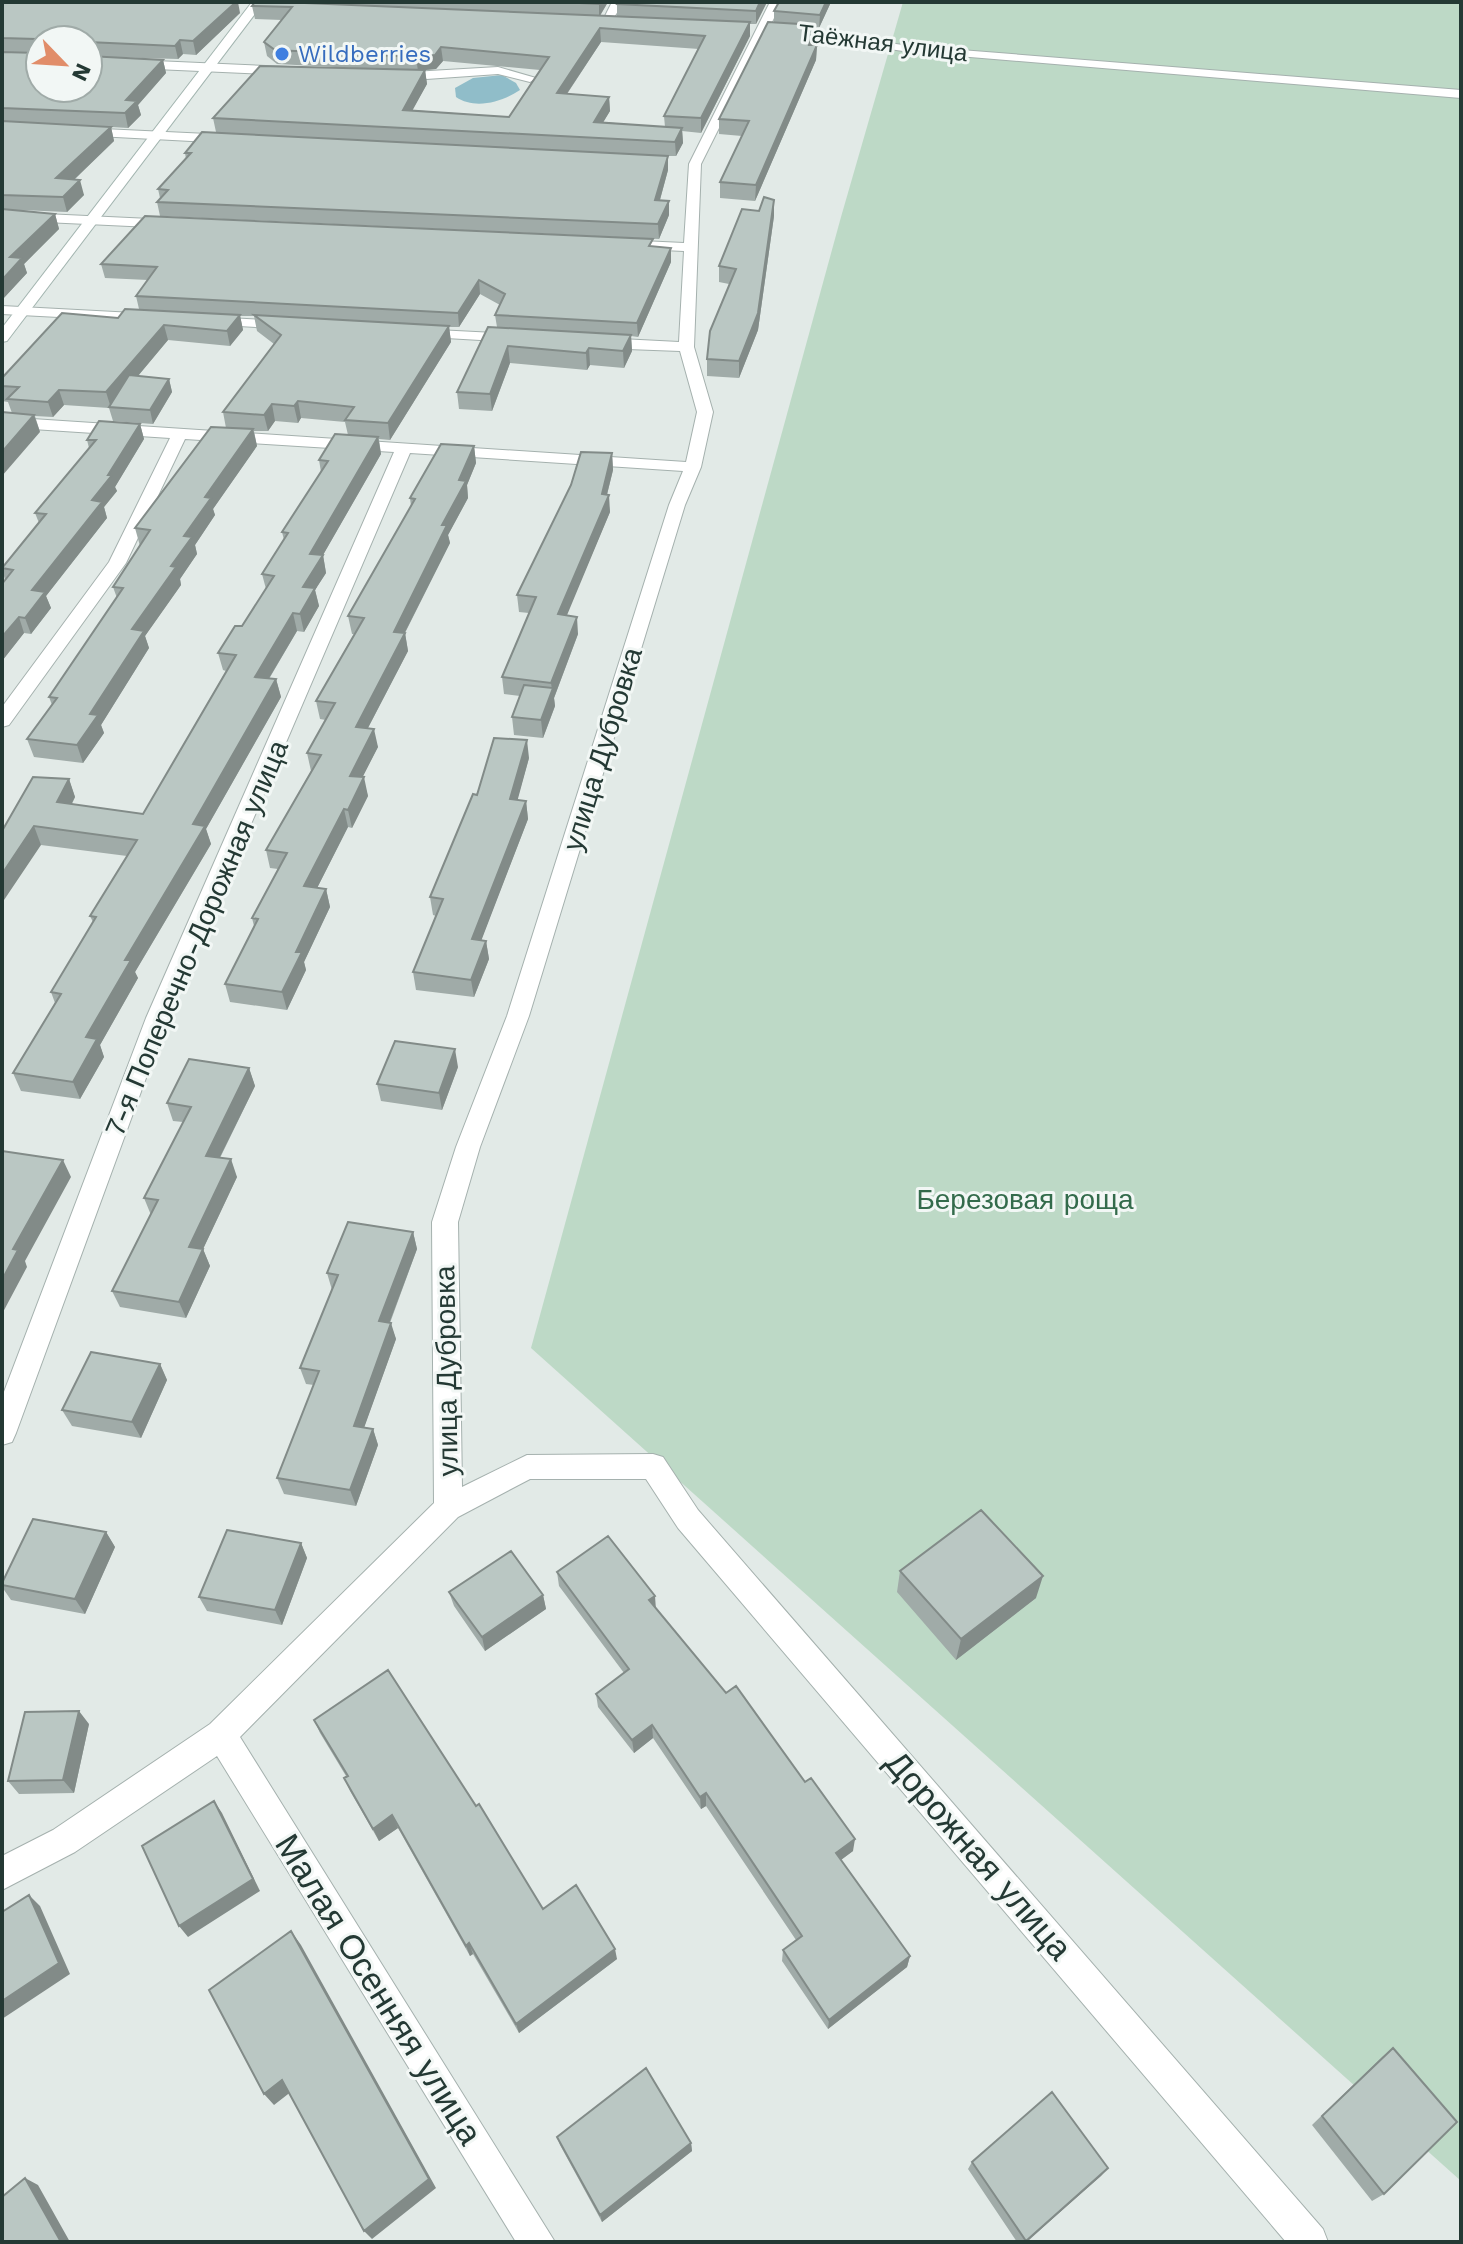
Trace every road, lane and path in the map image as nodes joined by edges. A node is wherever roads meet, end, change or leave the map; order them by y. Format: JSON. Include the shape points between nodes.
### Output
{"nodes":[{"id":1,"x":618,"y":2,"type":"edge"},
{"id":2,"x":776,"y":2,"type":"edge"},
{"id":3,"x":261,"y":6,"type":"edge"},
{"id":4,"x":237,"y":7,"type":"edge"},
{"id":5,"x":619,"y":26,"type":"edge"},
{"id":6,"x":762,"y":29,"type":"junction"},
{"id":7,"x":746,"y":30,"type":"edge"},
{"id":8,"x":104,"y":63,"type":"edge"},
{"id":9,"x":209,"y":67,"type":"junction"},
{"id":10,"x":311,"y":72,"type":"edge"},
{"id":11,"x":388,"y":76,"type":"edge"},
{"id":12,"x":530,"y":78,"type":"dead end"},
{"id":13,"x":1461,"y":94,"type":"edge"},
{"id":14,"x":64,"y":131,"type":"edge"},
{"id":15,"x":157,"y":135,"type":"junction"},
{"id":16,"x":252,"y":140,"type":"edge"},
{"id":17,"x":679,"y":164,"type":"dead end"},
{"id":18,"x":695,"y":164,"type":"junction"},
{"id":19,"x":2,"y":216,"type":"edge"},
{"id":20,"x":91,"y":221,"type":"junction"},
{"id":21,"x":185,"y":225,"type":"edge"},
{"id":22,"x":611,"y":244,"type":"edge"},
{"id":23,"x":689,"y":247,"type":"junction"},
{"id":24,"x":2,"y":310,"type":"edge"},
{"id":25,"x":23,"y":311,"type":"junction"},
{"id":26,"x":165,"y":319,"type":"edge"},
{"id":27,"x":197,"y":320,"type":"edge"},
{"id":28,"x":307,"y":327,"type":"edge"},
{"id":29,"x":402,"y":332,"type":"edge"},
{"id":30,"x":2,"y":338,"type":"edge"},
{"id":31,"x":528,"y":339,"type":"edge"},
{"id":32,"x":591,"y":342,"type":"edge"},
{"id":33,"x":686,"y":347,"type":"junction"},
{"id":34,"x":2,"y":422,"type":"edge"},
{"id":35,"x":179,"y":435,"type":"junction"},
{"id":36,"x":404,"y":449,"type":"junction"},
{"id":37,"x":693,"y":467,"type":"junction"},
{"id":38,"x":2,"y":721,"type":"edge"},
{"id":39,"x":2,"y":1433,"type":"edge"},
{"id":40,"x":448,"y":1508,"type":"junction"},
{"id":41,"x":221,"y":1735,"type":"junction"},
{"id":42,"x":2,"y":1874,"type":"edge"},
{"id":43,"x":537,"y":2242,"type":"edge"},
{"id":44,"x":1310,"y":2242,"type":"edge"}],
"edges":[{"from":1,"to":5,"type":"street","via":[[597,25]]},
{"from":2,"to":6,"type":"street","name":"улица Дубровка"},
{"from":3,"to":4,"type":"street"},
{"from":3,"to":9,"type":"street"},
{"from":6,"to":7,"type":"street","name":"Таёжная улица"},
{"from":6,"to":13,"type":"street","name":"Таёжная улица","via":[[910,49]]},
{"from":6,"to":18,"type":"street","name":"улица Дубровка"},
{"from":8,"to":9,"type":"street"},
{"from":9,"to":10,"type":"street"},
{"from":9,"to":15,"type":"street"},
{"from":11,"to":12,"type":"street","via":[[489,70]]},
{"from":14,"to":15,"type":"street"},
{"from":15,"to":16,"type":"street"},
{"from":15,"to":20,"type":"street"},
{"from":17,"to":18,"type":"street"},
{"from":18,"to":23,"type":"street","name":"улица Дубровка"},
{"from":19,"to":20,"type":"street"},
{"from":20,"to":21,"type":"street"},
{"from":20,"to":25,"type":"street"},
{"from":22,"to":23,"type":"street"},
{"from":23,"to":33,"type":"street","name":"улица Дубровка"},
{"from":24,"to":25,"type":"street"},
{"from":25,"to":26,"type":"street"},
{"from":25,"to":30,"type":"street"},
{"from":27,"to":28,"type":"street"},
{"from":29,"to":31,"type":"street"},
{"from":32,"to":33,"type":"street"},
{"from":33,"to":37,"type":"street","name":"улица Дубровка","via":[[705,412]]},
{"from":34,"to":35,"type":"street"},
{"from":35,"to":36,"type":"street"},
{"from":35,"to":38,"type":"street","via":[[117,563]]},
{"from":36,"to":37,"type":"street"},
{"from":36,"to":39,"type":"street","name":"7-я Поперечно-Дорожная улица","via":[[157,1018]]},
{"from":37,"to":40,"type":"street","name":"улица Дубровка","via":[[518,1016],[445,1222]]},
{"from":40,"to":41,"type":"street"},
{"from":40,"to":44,"type":"street","name":"Дорожная улица","via":[[527,1467],[653,1466],[688,1519]]},
{"from":41,"to":42,"type":"street","via":[[64,1841]]},
{"from":41,"to":43,"type":"street","name":"Малая Осенняя улица"}]}
